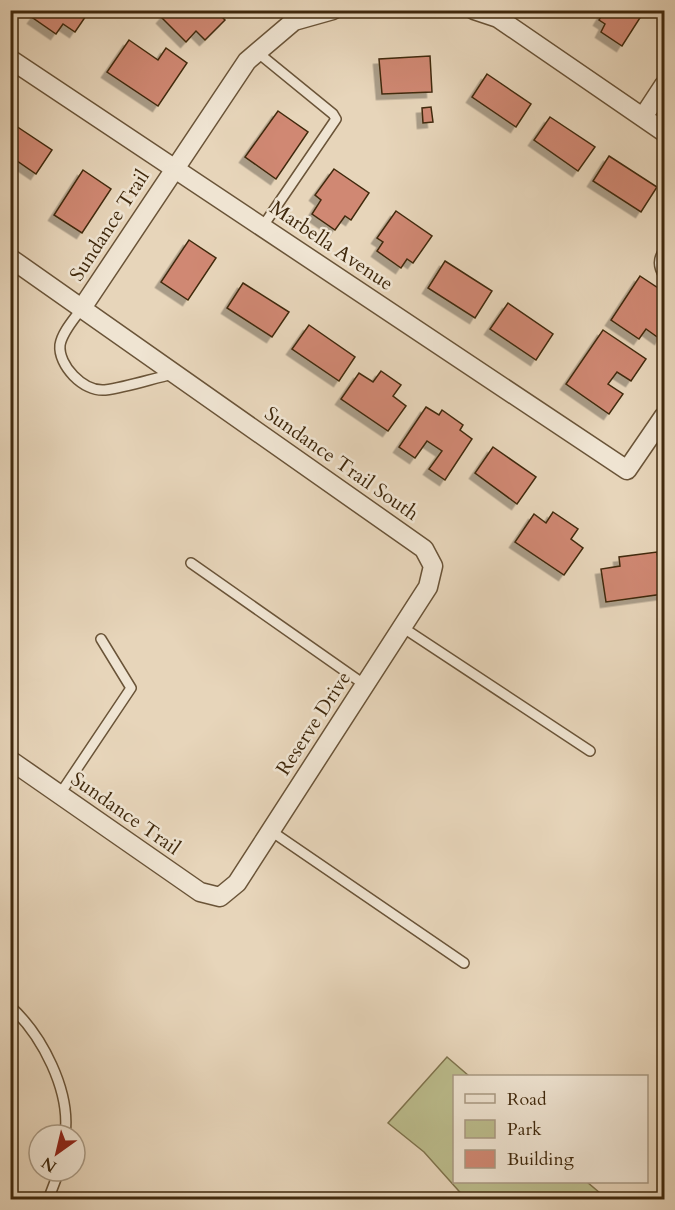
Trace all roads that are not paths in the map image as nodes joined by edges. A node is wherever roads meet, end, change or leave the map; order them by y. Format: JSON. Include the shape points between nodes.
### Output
{"nodes":[{"id":1,"x":333,"y":10,"type":"edge"},
{"id":2,"x":474,"y":10,"type":"edge"},
{"id":3,"x":257,"y":52,"type":"junction"},
{"id":4,"x":10,"y":58,"type":"edge"},
{"id":5,"x":664,"y":85,"type":"edge"},
{"id":6,"x":643,"y":117,"type":"junction"},
{"id":7,"x":664,"y":132,"type":"edge"},
{"id":8,"x":175,"y":167,"type":"junction"},
{"id":9,"x":263,"y":226,"type":"junction"},
{"id":10,"x":664,"y":250,"type":"edge"},
{"id":11,"x":10,"y":258,"type":"edge"},
{"id":12,"x":664,"y":276,"type":"edge"},
{"id":13,"x":82,"y":308,"type":"junction"},
{"id":14,"x":176,"y":374,"type":"junction"},
{"id":15,"x":218,"y":403,"type":"joint"},
{"id":16,"x":664,"y":416,"type":"edge"},
{"id":17,"x":191,"y":563,"type":"dead end"},
{"id":18,"x":433,"y":566,"type":"joint"},
{"id":19,"x":402,"y":627,"type":"junction"},
{"id":20,"x":101,"y":639,"type":"dead end"},
{"id":21,"x":365,"y":685,"type":"junction"},
{"id":22,"x":590,"y":751,"type":"dead end"},
{"id":23,"x":10,"y":760,"type":"edge"},
{"id":24,"x":60,"y":794,"type":"junction"},
{"id":25,"x":271,"y":831,"type":"junction"},
{"id":26,"x":220,"y":897,"type":"joint"},
{"id":27,"x":464,"y":963,"type":"dead end"},
{"id":28,"x":10,"y":1006,"type":"edge"},
{"id":29,"x":66,"y":1123,"type":"edge"},
{"id":30,"x":54,"y":1183,"type":"edge"},
{"id":31,"x":48,"y":1200,"type":"edge"}],
"edges":[{"from":1,"to":3,"type":"street","name":"Sundance Trail","via":[[294,21]]},
{"from":2,"to":6,"type":"street","via":[[498,18]]},
{"from":3,"to":8,"type":"street","name":"Sundance Trail"},
{"from":3,"to":9,"type":"lane","via":[[336,119]]},
{"from":4,"to":8,"type":"street","name":"Marbella Avenue"},
{"from":5,"to":6,"type":"street"},
{"from":6,"to":7,"type":"street"},
{"from":8,"to":9,"type":"street","name":"Marbella Avenue"},
{"from":8,"to":13,"type":"street","name":"Sundance Trail"},
{"from":9,"to":16,"type":"street","name":"Marbella Avenue","via":[[627,470]]},
{"from":10,"to":12,"type":"lane","via":[[659,268]]},
{"from":11,"to":13,"type":"street","name":"Sundance Trail"},
{"from":13,"to":14,"type":"street","name":"Sundance Trail"},
{"from":13,"to":14,"type":"lane","via":[[60,346],[75,378],[89,388],[103,390]]},
{"from":14,"to":15,"type":"street","name":"Sundance Trail"},
{"from":15,"to":18,"type":"street","name":"Sundance Trail South","via":[[424,549]]},
{"from":17,"to":21,"type":"lane"},
{"from":18,"to":19,"type":"street","name":"Reserve Drive","via":[[428,587]]},
{"from":19,"to":21,"type":"street","name":"Reserve Drive"},
{"from":19,"to":22,"type":"lane"},
{"from":20,"to":24,"type":"lane","via":[[131,688]]},
{"from":21,"to":25,"type":"street","name":"Reserve Drive"},
{"from":23,"to":24,"type":"street","name":"Sundance Trail"},
{"from":24,"to":26,"type":"street","name":"Sundance Trail","via":[[200,892]]},
{"from":25,"to":26,"type":"street","name":"Reserve Drive","via":[[237,883]]},
{"from":25,"to":27,"type":"lane"},
{"from":28,"to":29,"type":"lane","via":[[44,1049],[63,1096]]},
{"from":30,"to":31,"type":"lane"}]}
